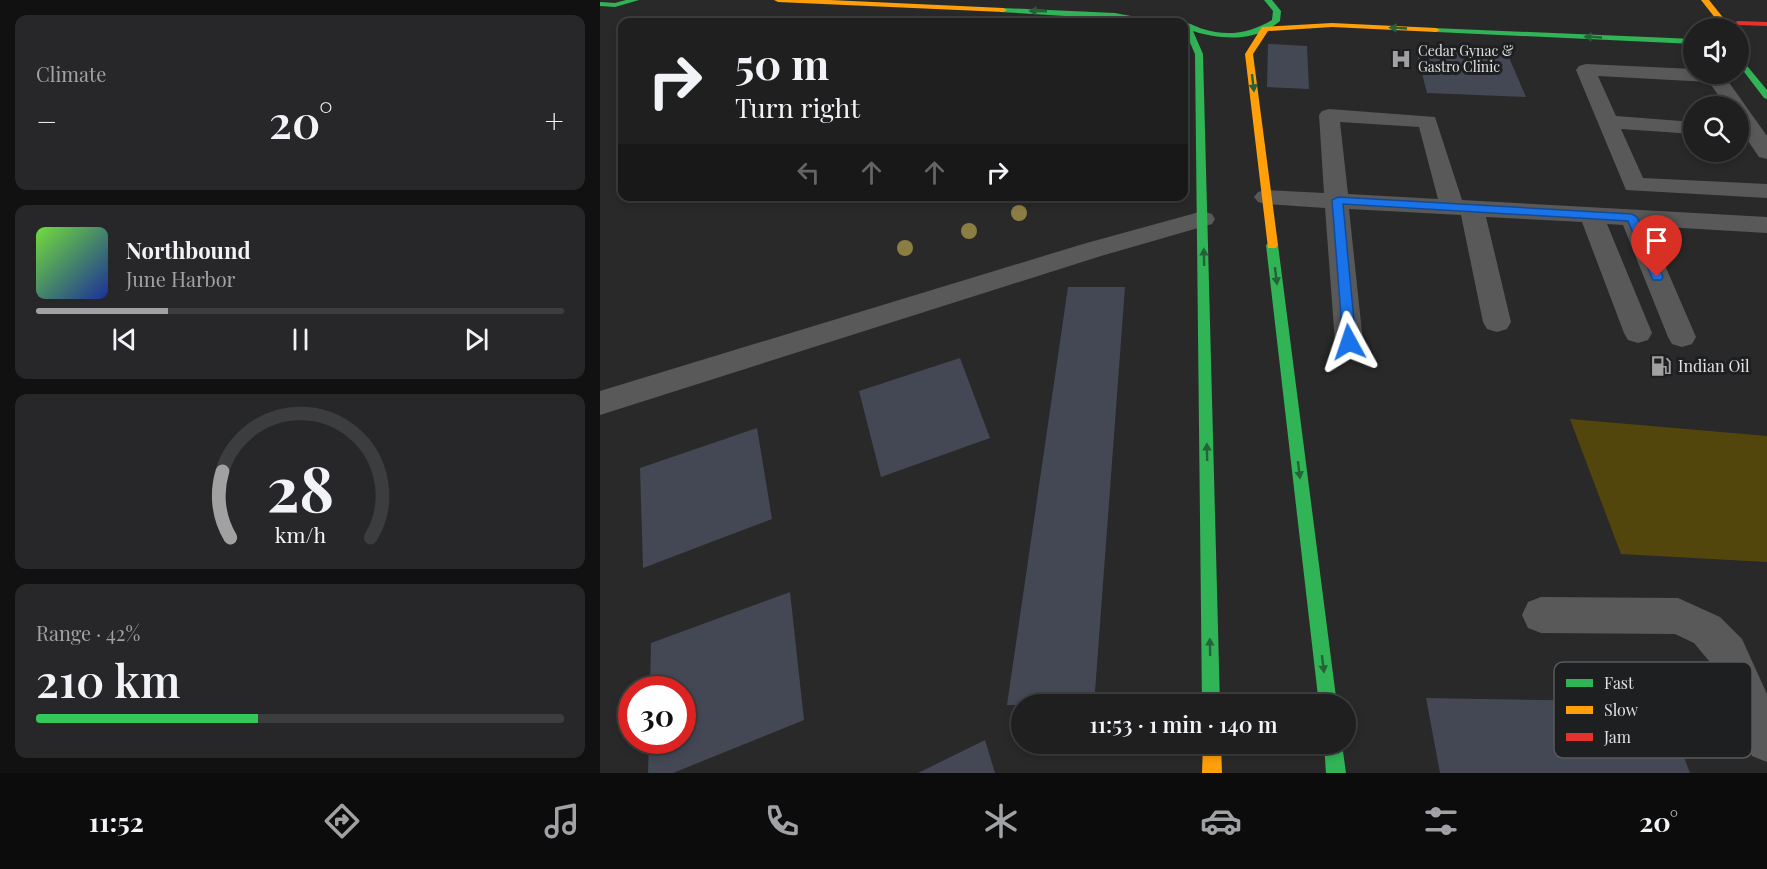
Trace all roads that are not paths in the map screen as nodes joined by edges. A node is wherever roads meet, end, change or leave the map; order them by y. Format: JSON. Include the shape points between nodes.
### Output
{"nodes":[{"id":1,"x":635,"y":0,"type":"edge"},
{"id":2,"x":777,"y":0,"type":"edge"},
{"id":3,"x":1705,"y":0,"type":"edge"},
{"id":4,"x":1278,"y":5,"type":"edge"},
{"id":5,"x":603,"y":6,"type":"edge"},
{"id":6,"x":1743,"y":8,"type":"dead end"},
{"id":7,"x":1372,"y":13,"type":"dead end"},
{"id":8,"x":1134,"y":18,"type":"edge"},
{"id":9,"x":1718,"y":18,"type":"edge"},
{"id":10,"x":1764,"y":23,"type":"edge"},
{"id":11,"x":1188,"y":25,"type":"edge"},
{"id":12,"x":1265,"y":29,"type":"junction"},
{"id":13,"x":1683,"y":30,"type":"edge"},
{"id":14,"x":1188,"y":33,"type":"edge"},
{"id":15,"x":1683,"y":41,"type":"edge"},
{"id":16,"x":1749,"y":56,"type":"edge"},
{"id":17,"x":1754,"y":58,"type":"dead end"},
{"id":18,"x":1749,"y":72,"type":"edge"},
{"id":19,"x":1729,"y":96,"type":"edge"},
{"id":20,"x":1767,"y":96,"type":"edge"},
{"id":21,"x":1608,"y":123,"type":"junction"},
{"id":22,"x":1683,"y":127,"type":"edge"},
{"id":23,"x":1753,"y":131,"type":"edge"},
{"id":24,"x":1767,"y":152,"type":"edge"},
{"id":25,"x":1767,"y":191,"type":"edge"},
{"id":26,"x":1266,"y":197,"type":"junction"},
{"id":27,"x":1338,"y":200,"type":"junction"},
{"id":28,"x":1462,"y":208,"type":"junction"},
{"id":29,"x":1591,"y":215,"type":"junction"},
{"id":30,"x":1632,"y":217,"type":"junction"},
{"id":31,"x":1203,"y":219,"type":"junction"},
{"id":32,"x":1767,"y":225,"type":"edge"},
{"id":33,"x":1497,"y":322,"type":"dead end"},
{"id":34,"x":1638,"y":333,"type":"dead end"},
{"id":35,"x":1682,"y":337,"type":"dead end"},
{"id":36,"x":1349,"y":342,"type":"dead end"},
{"id":37,"x":600,"y":403,"type":"edge"},
{"id":38,"x":1541,"y":615,"type":"dead end"},
{"id":39,"x":1732,"y":662,"type":"edge"},
{"id":40,"x":1211,"y":694,"type":"edge"},
{"id":41,"x":1327,"y":694,"type":"edge"},
{"id":42,"x":1752,"y":707,"type":"edge"},
{"id":43,"x":1767,"y":741,"type":"edge"},
{"id":44,"x":1212,"y":754,"type":"edge"},
{"id":45,"x":1334,"y":754,"type":"edge"},
{"id":46,"x":1212,"y":773,"type":"edge"},
{"id":47,"x":1336,"y":773,"type":"edge"}],
"edges":[{"from":1,"to":5,"type":"main road"},
{"from":8,"to":2,"type":"main road","one_way":true},
{"from":3,"to":9,"type":"main road"},
{"from":4,"to":12,"type":"main road","via":[[1275,23]]},
{"from":6,"to":10,"type":"main road"},
{"from":7,"to":13,"type":"main road"},
{"from":11,"to":12,"type":"main road","via":[[1217,35],[1234,36]]},
{"from":15,"to":12,"type":"main road","one_way":true,"via":[[1332,25]]},
{"from":12,"to":26,"type":"main road","one_way":true,"via":[[1249,54]]},
{"from":14,"to":31,"type":"main road","via":[[1198,54]]},
{"from":16,"to":17,"type":"main road"},
{"from":18,"to":20,"type":"main road"},
{"from":19,"to":21,"type":"street","via":[[1715,76],[1586,70]]},
{"from":21,"to":22,"type":"street"},
{"from":21,"to":25,"type":"street","via":[[1634,185]]},
{"from":23,"to":24,"type":"street"},
{"from":26,"to":27,"type":"street"},
{"from":26,"to":41,"type":"main road","one_way":true},
{"from":27,"to":28,"type":"street"},
{"from":27,"to":28,"type":"street","via":[[1329,115],[1428,122]]},
{"from":27,"to":36,"type":"street"},
{"from":28,"to":29,"type":"street"},
{"from":28,"to":33,"type":"street"},
{"from":29,"to":30,"type":"street"},
{"from":29,"to":34,"type":"street"},
{"from":30,"to":32,"type":"street"},
{"from":30,"to":35,"type":"street"},
{"from":31,"to":37,"type":"street"},
{"from":40,"to":31,"type":"main road","one_way":true},
{"from":38,"to":39,"type":"street","via":[[1678,616],[1707,630]]},
{"from":42,"to":43,"type":"street"},
{"from":44,"to":46,"type":"main road"},
{"from":45,"to":47,"type":"main road"}]}
